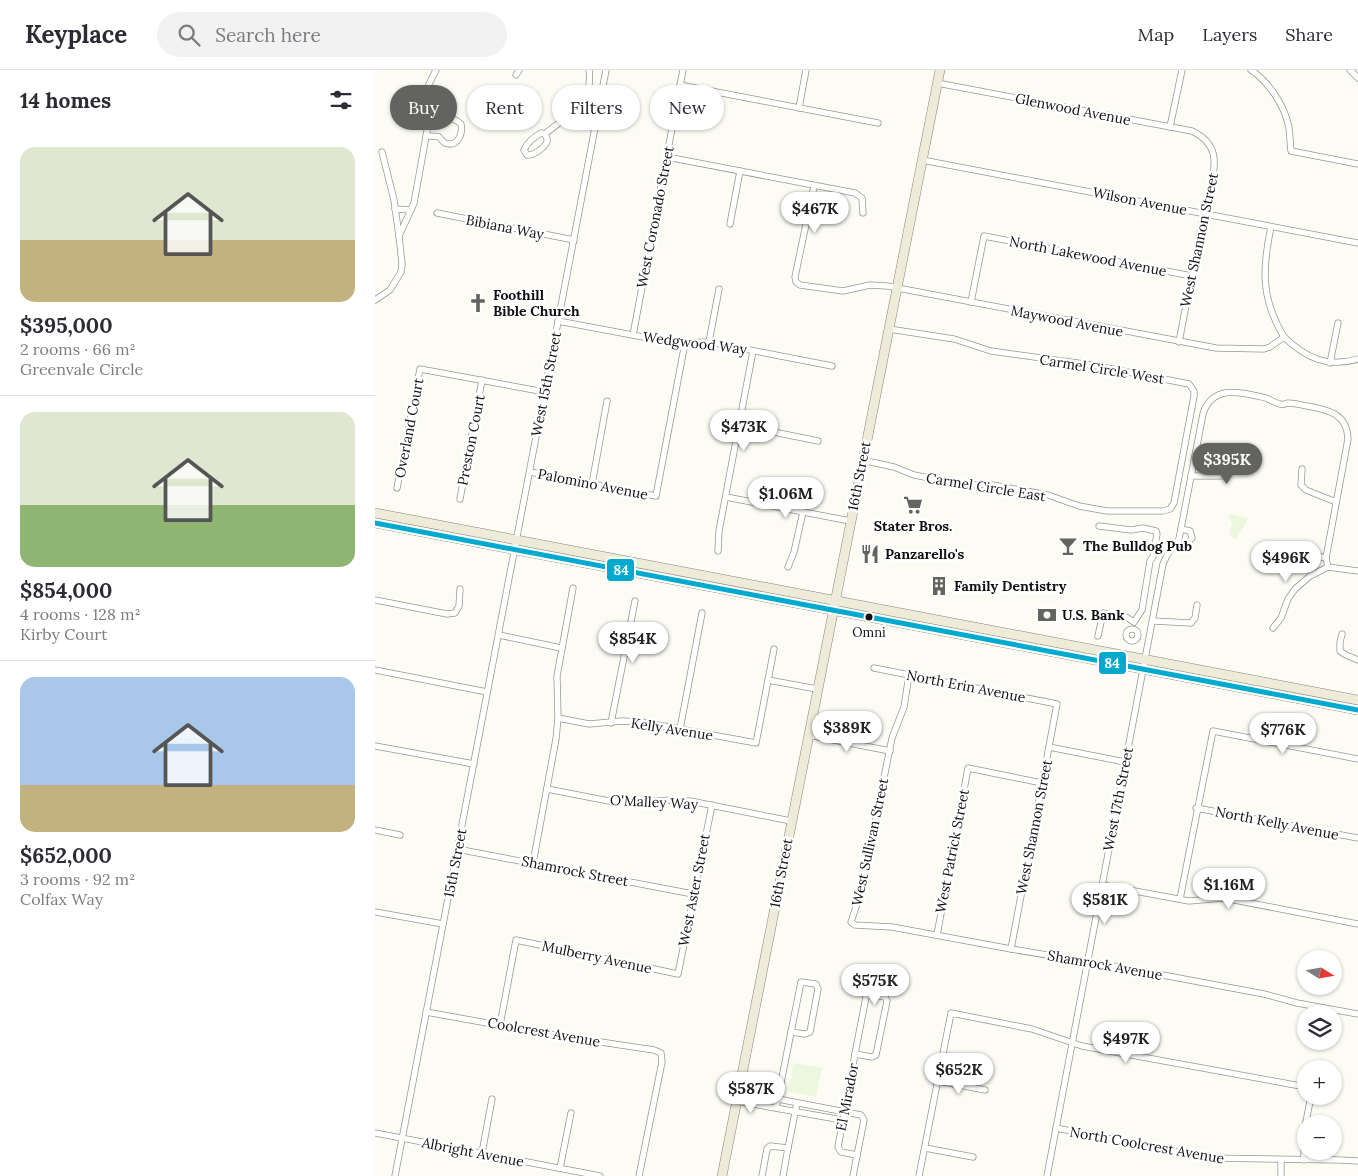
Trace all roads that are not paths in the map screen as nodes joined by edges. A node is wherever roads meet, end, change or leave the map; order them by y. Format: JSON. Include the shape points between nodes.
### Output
{"nodes":[{"id":1,"x":436,"y":70,"type":"edge"},
{"id":2,"x":589,"y":70,"type":"edge"},
{"id":3,"x":606,"y":70,"type":"edge"},
{"id":4,"x":683,"y":70,"type":"edge"},
{"id":5,"x":807,"y":70,"type":"edge"},
{"id":6,"x":940,"y":70,"type":"edge"},
{"id":7,"x":1182,"y":70,"type":"edge"},
{"id":8,"x":1251,"y":70,"type":"edge"},
{"id":9,"x":1350,"y":70,"type":"edge"},
{"id":10,"x":1358,"y":78,"type":"edge"},
{"id":11,"x":937,"y":83,"type":"junction"},
{"id":12,"x":429,"y":85,"type":"edge"},
{"id":13,"x":588,"y":85,"type":"edge"},
{"id":14,"x":603,"y":85,"type":"edge"},
{"id":15,"x":680,"y":85,"type":"edge"},
{"id":16,"x":724,"y":94,"type":"edge"},
{"id":17,"x":799,"y":108,"type":"junction"},
{"id":18,"x":457,"y":121,"type":"edge"},
{"id":19,"x":878,"y":123,"type":"dead end"},
{"id":20,"x":1170,"y":127,"type":"junction"},
{"id":21,"x":552,"y":128,"type":"edge"},
{"id":22,"x":427,"y":130,"type":"edge"},
{"id":23,"x":594,"y":130,"type":"edge"},
{"id":24,"x":672,"y":130,"type":"edge"},
{"id":25,"x":545,"y":134,"type":"dead end"},
{"id":26,"x":426,"y":136,"type":"junction"},
{"id":27,"x":1207,"y":141,"type":"joint"},
{"id":28,"x":382,"y":152,"type":"dead end"},
{"id":29,"x":667,"y":157,"type":"junction"},
{"id":30,"x":922,"y":160,"type":"junction"},
{"id":31,"x":1358,"y":164,"type":"edge"},
{"id":32,"x":740,"y":171,"type":"junction"},
{"id":33,"x":814,"y":186,"type":"junction"},
{"id":34,"x":395,"y":209,"type":"junction"},
{"id":35,"x":411,"y":210,"type":"junction"},
{"id":36,"x":437,"y":213,"type":"dead end"},
{"id":37,"x":863,"y":213,"type":"dead end"},
{"id":38,"x":1205,"y":214,"type":"junction"},
{"id":39,"x":730,"y":224,"type":"dead end"},
{"id":40,"x":1271,"y":227,"type":"junction"},
{"id":41,"x":399,"y":236,"type":"junction"},
{"id":42,"x":574,"y":240,"type":"junction"},
{"id":43,"x":1358,"y":243,"type":"edge"},
{"id":44,"x":1191,"y":276,"type":"junction"},
{"id":45,"x":896,"y":288,"type":"junction"},
{"id":46,"x":719,"y":289,"type":"dead end"},
{"id":47,"x":375,"y":300,"type":"edge"},
{"id":48,"x":971,"y":302,"type":"junction"},
{"id":49,"x":558,"y":321,"type":"junction"},
{"id":50,"x":1338,"y":323,"type":"dead end"},
{"id":51,"x":889,"y":329,"type":"junction"},
{"id":52,"x":633,"y":335,"type":"junction"},
{"id":53,"x":1284,"y":337,"type":"junction"},
{"id":54,"x":709,"y":342,"type":"junction"},
{"id":55,"x":1179,"y":342,"type":"junction"},
{"id":56,"x":685,"y":343,"type":"junction"},
{"id":57,"x":753,"y":351,"type":"junction"},
{"id":58,"x":1358,"y":359,"type":"edge"},
{"id":59,"x":1330,"y":362,"type":"junction"},
{"id":60,"x":832,"y":366,"type":"dead end"},
{"id":61,"x":482,"y":380,"type":"junction"},
{"id":62,"x":545,"y":392,"type":"junction"},
{"id":63,"x":607,"y":401,"type":"dead end"},
{"id":64,"x":739,"y":425,"type":"junction"},
{"id":65,"x":819,"y":441,"type":"dead end"},
{"id":66,"x":1235,"y":457,"type":"dead end"},
{"id":67,"x":863,"y":460,"type":"junction"},
{"id":68,"x":1302,"y":469,"type":"dead end"},
{"id":69,"x":530,"y":472,"type":"junction"},
{"id":70,"x":1191,"y":476,"type":"junction"},
{"id":71,"x":592,"y":484,"type":"junction"},
{"id":72,"x":397,"y":488,"type":"dead end"},
{"id":73,"x":725,"y":497,"type":"junction"},
{"id":74,"x":460,"y":499,"type":"dead end"},
{"id":75,"x":1336,"y":502,"type":"junction"},
{"id":76,"x":1170,"y":509,"type":"joint"},
{"id":77,"x":803,"y":512,"type":"junction"},
{"id":78,"x":375,"y":514,"type":"edge"},
{"id":79,"x":850,"y":521,"type":"junction"},
{"id":80,"x":375,"y":523,"type":"edge"},
{"id":81,"x":1099,"y":526,"type":"dead end"},
{"id":82,"x":1181,"y":529,"type":"junction"},
{"id":83,"x":1176,"y":544,"type":"junction"},
{"id":84,"x":515,"y":545,"type":"junction"},
{"id":85,"x":718,"y":551,"type":"dead end"},
{"id":86,"x":1326,"y":558,"type":"junction"},
{"id":87,"x":1264,"y":566,"type":"dead end"},
{"id":88,"x":788,"y":567,"type":"dead end"},
{"id":89,"x":1328,"y":567,"type":"junction"},
{"id":90,"x":1358,"y":571,"type":"edge"},
{"id":91,"x":573,"y":588,"type":"dead end"},
{"id":92,"x":460,"y":590,"type":"dead end"},
{"id":93,"x":375,"y":600,"type":"edge"},
{"id":94,"x":635,"y":600,"type":"dead end"},
{"id":95,"x":1197,"y":605,"type":"dead end"},
{"id":96,"x":833,"y":606,"type":"junction"},
{"id":97,"x":702,"y":613,"type":"dead end"},
{"id":98,"x":1153,"y":621,"type":"junction"},
{"id":99,"x":1134,"y":622,"type":"junction"},
{"id":100,"x":1273,"y":628,"type":"dead end"},
{"id":101,"x":1133,"y":629,"type":"junction"},
{"id":102,"x":1342,"y":634,"type":"dead end"},
{"id":103,"x":499,"y":635,"type":"junction"},
{"id":104,"x":1099,"y":636,"type":"dead end"},
{"id":105,"x":1137,"y":637,"type":"junction"},
{"id":106,"x":1150,"y":641,"type":"junction"},
{"id":107,"x":561,"y":648,"type":"junction"},
{"id":108,"x":774,"y":649,"type":"dead end"},
{"id":109,"x":1358,"y":660,"type":"edge"},
{"id":110,"x":1144,"y":665,"type":"junction"},
{"id":111,"x":874,"y":668,"type":"dead end"},
{"id":112,"x":375,"y":670,"type":"edge"},
{"id":113,"x":909,"y":675,"type":"junction"},
{"id":114,"x":768,"y":680,"type":"junction"},
{"id":115,"x":817,"y":689,"type":"junction"},
{"id":116,"x":487,"y":692,"type":"junction"},
{"id":117,"x":1358,"y":700,"type":"edge"},
{"id":118,"x":1057,"y":704,"type":"joint"},
{"id":119,"x":1358,"y":710,"type":"edge"},
{"id":120,"x":558,"y":718,"type":"junction"},
{"id":121,"x":611,"y":723,"type":"junction"},
{"id":122,"x":680,"y":729,"type":"junction"},
{"id":123,"x":808,"y":735,"type":"junction"},
{"id":124,"x":375,"y":746,"type":"edge"},
{"id":125,"x":1049,"y":747,"type":"junction"},
{"id":126,"x":889,"y":751,"type":"junction"},
{"id":127,"x":1358,"y":759,"type":"edge"},
{"id":128,"x":1125,"y":762,"type":"junction"},
{"id":129,"x":474,"y":764,"type":"junction"},
{"id":130,"x":1042,"y":783,"type":"junction"},
{"id":131,"x":547,"y":789,"type":"junction"},
{"id":132,"x":711,"y":805,"type":"junction"},
{"id":133,"x":1196,"y":808,"type":"junction"},
{"id":134,"x":791,"y":821,"type":"junction"},
{"id":135,"x":375,"y":830,"type":"edge"},
{"id":136,"x":400,"y":835,"type":"dead end"},
{"id":137,"x":1358,"y":838,"type":"edge"},
{"id":138,"x":457,"y":849,"type":"junction"},
{"id":139,"x":533,"y":863,"type":"junction"},
{"id":140,"x":1102,"y":885,"type":"junction"},
{"id":141,"x":693,"y":894,"type":"junction"},
{"id":142,"x":1180,"y":899,"type":"junction"},
{"id":143,"x":375,"y":912,"type":"edge"},
{"id":144,"x":851,"y":922,"type":"joint"},
{"id":145,"x":443,"y":924,"type":"junction"},
{"id":146,"x":1358,"y":924,"type":"edge"},
{"id":147,"x":937,"y":935,"type":"junction"},
{"id":148,"x":1011,"y":949,"type":"junction"},
{"id":149,"x":1087,"y":962,"type":"junction"},
{"id":150,"x":678,"y":974,"type":"joint"},
{"id":151,"x":426,"y":1012,"type":"junction"},
{"id":152,"x":1358,"y":1014,"type":"edge"},
{"id":153,"x":500,"y":1025,"type":"junction"},
{"id":154,"x":791,"y":1032,"type":"junction"},
{"id":155,"x":1072,"y":1043,"type":"junction"},
{"id":156,"x":855,"y":1054,"type":"junction"},
{"id":157,"x":938,"y":1081,"type":"junction"},
{"id":158,"x":1297,"y":1085,"type":"edge"},
{"id":159,"x":739,"y":1087,"type":"junction"},
{"id":160,"x":985,"y":1090,"type":"dead end"},
{"id":161,"x":492,"y":1099,"type":"dead end"},
{"id":162,"x":778,"y":1099,"type":"junction"},
{"id":163,"x":736,"y":1100,"type":"junction"},
{"id":164,"x":797,"y":1103,"type":"junction"},
{"id":165,"x":777,"y":1108,"type":"junction"},
{"id":166,"x":795,"y":1112,"type":"junction"},
{"id":167,"x":843,"y":1112,"type":"junction"},
{"id":168,"x":571,"y":1113,"type":"dead end"},
{"id":169,"x":842,"y":1120,"type":"junction"},
{"id":170,"x":1056,"y":1128,"type":"junction"},
{"id":171,"x":375,"y":1133,"type":"edge"},
{"id":172,"x":402,"y":1138,"type":"junction"},
{"id":173,"x":788,"y":1148,"type":"junction"},
{"id":174,"x":925,"y":1148,"type":"junction"},
{"id":175,"x":482,"y":1154,"type":"junction"},
{"id":176,"x":857,"y":1155,"type":"junction"},
{"id":177,"x":973,"y":1157,"type":"dead end"},
{"id":178,"x":1281,"y":1160,"type":"junction"},
{"id":179,"x":1297,"y":1160,"type":"edge"},
{"id":180,"x":1339,"y":1160,"type":"edge"},
{"id":181,"x":1358,"y":1161,"type":"edge"},
{"id":182,"x":560,"y":1168,"type":"junction"},
{"id":183,"x":395,"y":1176,"type":"edge"},
{"id":184,"x":600,"y":1176,"type":"edge"},
{"id":185,"x":639,"y":1176,"type":"edge"},
{"id":186,"x":721,"y":1176,"type":"edge"},
{"id":187,"x":762,"y":1176,"type":"edge"},
{"id":188,"x":783,"y":1176,"type":"edge"},
{"id":189,"x":853,"y":1176,"type":"edge"},
{"id":190,"x":919,"y":1176,"type":"edge"},
{"id":191,"x":1047,"y":1176,"type":"edge"},
{"id":192,"x":1281,"y":1176,"type":"edge"}],
"edges":[{"from":1,"to":12,"type":"street"},
{"from":2,"to":13,"type":"street"},
{"from":3,"to":14,"type":"street","name":"West 15th Street"},
{"from":4,"to":15,"type":"street","name":"West Coronado Street"},
{"from":5,"to":17,"type":"street"},
{"from":6,"to":11,"type":"main road","name":"16th Street"},
{"from":7,"to":20,"type":"street"},
{"from":8,"to":31,"type":"street","via":[[1283,109],[1289,127],[1291,151]]},
{"from":9,"to":10,"type":"street"},
{"from":11,"to":20,"type":"street","name":"Glenwood Avenue"},
{"from":11,"to":30,"type":"main road","name":"16th Street"},
{"from":16,"to":17,"type":"street"},
{"from":17,"to":19,"type":"street"},
{"from":18,"to":26,"type":"street","via":[[461,124],[459,139],[450,143]]},
{"from":20,"to":27,"type":"street","name":"Glenwood Avenue","via":[[1192,131]]},
{"from":21,"to":25,"type":"street"},
{"from":22,"to":26,"type":"street"},
{"from":23,"to":42,"type":"street","name":"West 15th Street"},
{"from":24,"to":29,"type":"street","name":"West Coronado Street"},
{"from":26,"to":35,"type":"street"},
{"from":27,"to":38,"type":"street","name":"West Shannon Street","via":[[1213,151],[1215,168]]},
{"from":28,"to":34,"type":"street"},
{"from":29,"to":32,"type":"street"},
{"from":29,"to":52,"type":"street","name":"West Coronado Street"},
{"from":30,"to":38,"type":"street","name":"Wilson Avenue"},
{"from":30,"to":45,"type":"main road","name":"16th Street"},
{"from":32,"to":33,"type":"street"},
{"from":32,"to":39,"type":"street"},
{"from":33,"to":37,"type":"street","via":[[855,193],[862,198]]},
{"from":33,"to":45,"type":"street","name":"Maywood Avenue","via":[[796,282],[807,287],[843,291],[870,285]]},
{"from":34,"to":35,"type":"street"},
{"from":34,"to":41,"type":"street"},
{"from":35,"to":41,"type":"street"},
{"from":36,"to":42,"type":"street","name":"Bibiana Way"},
{"from":38,"to":40,"type":"street","name":"Wilson Avenue"},
{"from":38,"to":44,"type":"street","name":"West Shannon Street"},
{"from":40,"to":43,"type":"street","name":"Wilson Avenue"},
{"from":40,"to":53,"type":"street","via":[[1264,278],[1270,310]]},
{"from":41,"to":47,"type":"street","via":[[401,272],[390,290]]},
{"from":42,"to":49,"type":"street","name":"West 15th Street"},
{"from":44,"to":48,"type":"street","name":"North Lakewood Avenue","via":[[984,236]]},
{"from":44,"to":55,"type":"street","name":"West Shannon Street"},
{"from":45,"to":48,"type":"street","name":"Maywood Avenue"},
{"from":45,"to":51,"type":"main road","name":"16th Street"},
{"from":46,"to":54,"type":"street"},
{"from":48,"to":55,"type":"street","name":"Maywood Avenue"},
{"from":49,"to":52,"type":"street","name":"Wedgwood Way"},
{"from":49,"to":62,"type":"street","name":"West 15th Street"},
{"from":50,"to":59,"type":"street"},
{"from":51,"to":67,"type":"main road","name":"16th Street"},
{"from":51,"to":76,"type":"street","name":"Carmel Circle West","via":[[954,339],[991,351],[1092,365],[1189,384],[1194,396],[1174,503]]},
{"from":52,"to":56,"type":"street","name":"Wedgwood Way"},
{"from":53,"to":55,"type":"street","name":"Maywood Avenue","via":[[1270,347],[1252,350]]},
{"from":53,"to":59,"type":"street","via":[[1304,354]]},
{"from":54,"to":56,"type":"street","name":"Wedgwood Way"},
{"from":54,"to":57,"type":"street","name":"Wedgwood Way"},
{"from":56,"to":71,"type":"street","name":"Palomino Avenue","via":[[656,496]]},
{"from":57,"to":60,"type":"street","name":"Wedgwood Way"},
{"from":57,"to":64,"type":"street"},
{"from":58,"to":59,"type":"street"},
{"from":61,"to":62,"type":"street"},
{"from":61,"to":72,"type":"street","name":"Overland Court","via":[[420,369]]},
{"from":61,"to":74,"type":"street","name":"Preston Court"},
{"from":62,"to":69,"type":"street","name":"West 15th Street"},
{"from":63,"to":71,"type":"street"},
{"from":64,"to":65,"type":"street"},
{"from":64,"to":73,"type":"street"},
{"from":66,"to":70,"type":"street","via":[[1234,470],[1227,475]]},
{"from":67,"to":76,"type":"street","name":"Carmel Circle East","via":[[921,477],[1048,495],[1107,512]]},
{"from":67,"to":79,"type":"main road","name":"16th Street"},
{"from":68,"to":75,"type":"street","via":[[1301,485],[1306,490]]},
{"from":69,"to":71,"type":"street","name":"Palomino Avenue"},
{"from":69,"to":84,"type":"street","name":"West 15th Street"},
{"from":70,"to":75,"type":"street","name":"West 17th Street","via":[[1207,404],[1219,393],[1226,392],[1265,398],[1279,404],[1330,411],[1345,425],[1348,439]]},
{"from":70,"to":82,"type":"street","name":"West 17th Street"},
{"from":73,"to":77,"type":"street"},
{"from":73,"to":85,"type":"street"},
{"from":75,"to":86,"type":"street","name":"West 17th Street"},
{"from":77,"to":79,"type":"street"},
{"from":77,"to":88,"type":"street"},
{"from":78,"to":84,"type":"main road"},
{"from":79,"to":96,"type":"main road","name":"16th Street"},
{"from":80,"to":84,"type":"main road"},
{"from":81,"to":99,"type":"street","via":[[1156,531],[1142,610]]},
{"from":82,"to":83,"type":"street","name":"West 17th Street"},
{"from":82,"to":83,"type":"street","name":"West 17th Street","via":[[1190,531],[1192,538],[1187,544]]},
{"from":83,"to":98,"type":"street","name":"West 17th Street","via":[[1163,564]]},
{"from":84,"to":96,"type":"main road"},
{"from":84,"to":103,"type":"street","name":"15th Street"},
{"from":86,"to":87,"type":"street","via":[[1279,547],[1265,557]]},
{"from":86,"to":89,"type":"street"},
{"from":89,"to":90,"type":"street"},
{"from":89,"to":100,"type":"street","via":[[1295,589]]},
{"from":91,"to":107,"type":"street"},
{"from":92,"to":93,"type":"street","via":[[459,606],[455,613],[447,614]]},
{"from":94,"to":121,"type":"street"},
{"from":95,"to":98,"type":"street","via":[[1191,623]]},
{"from":96,"to":110,"type":"main road"},
{"from":96,"to":115,"type":"main road","name":"16th Street"},
{"from":97,"to":122,"type":"street"},
{"from":98,"to":106,"type":"street","name":"West 17th Street"},
{"from":99,"to":101,"type":"street"},
{"from":99,"to":104,"type":"street","via":[[1126,617],[1103,613]]},
{"from":101,"to":105,"type":"street","via":[[1137,631]]},
{"from":101,"to":105,"type":"street","via":[[1127,636],[1132,640]]},
{"from":102,"to":109,"type":"street","via":[[1340,651]]},
{"from":103,"to":107,"type":"street"},
{"from":103,"to":116,"type":"street","name":"15th Street"},
{"from":105,"to":106,"type":"street"},
{"from":106,"to":110,"type":"street","name":"West 17th Street"},
{"from":107,"to":120,"type":"street","via":[[557,676]]},
{"from":108,"to":114,"type":"street"},
{"from":110,"to":117,"type":"main road"},
{"from":110,"to":119,"type":"main road"},
{"from":110,"to":128,"type":"street","name":"West 17th Street"},
{"from":111,"to":113,"type":"street","name":"North Erin Avenue"},
{"from":112,"to":116,"type":"street"},
{"from":113,"to":118,"type":"street","name":"North Erin Avenue"},
{"from":113,"to":126,"type":"street","name":"West Sullivan Street"},
{"from":114,"to":115,"type":"street"},
{"from":114,"to":122,"type":"street","name":"Kelly Avenue","via":[[756,743]]},
{"from":115,"to":123,"type":"main road","name":"16th Street"},
{"from":116,"to":129,"type":"street","name":"15th Street"},
{"from":118,"to":125,"type":"street","name":"West Shannon Street"},
{"from":120,"to":121,"type":"street","name":"Kelly Avenue","via":[[589,724]]},
{"from":120,"to":131,"type":"street"},
{"from":121,"to":122,"type":"street","name":"Kelly Avenue","via":[[637,722]]},
{"from":123,"to":126,"type":"street"},
{"from":123,"to":134,"type":"main road","name":"16th Street"},
{"from":124,"to":129,"type":"street"},
{"from":125,"to":128,"type":"street"},
{"from":125,"to":130,"type":"street","name":"West Shannon Street"},
{"from":126,"to":144,"type":"street","name":"West Sullivan Street","via":[[861,892]]},
{"from":127,"to":133,"type":"street","via":[[1213,731]]},
{"from":128,"to":140,"type":"street","name":"West 17th Street"},
{"from":129,"to":138,"type":"street","name":"15th Street"},
{"from":130,"to":147,"type":"street","name":"West Patrick Street","via":[[968,768]]},
{"from":130,"to":148,"type":"street","name":"West Shannon Street"},
{"from":131,"to":132,"type":"street","name":"O'Malley Way","via":[[609,800],[673,800]]},
{"from":131,"to":139,"type":"street"},
{"from":132,"to":134,"type":"street","name":"O'Malley Way"},
{"from":132,"to":141,"type":"street","name":"West Aster Street"},
{"from":133,"to":137,"type":"street","name":"North Kelly Avenue"},
{"from":133,"to":142,"type":"street"},
{"from":134,"to":159,"type":"main road","name":"16th Street"},
{"from":135,"to":136,"type":"street"},
{"from":138,"to":139,"type":"street","name":"Shamrock Street"},
{"from":138,"to":145,"type":"street","name":"15th Street"},
{"from":139,"to":141,"type":"street","name":"Shamrock Street"},
{"from":140,"to":142,"type":"street"},
{"from":140,"to":149,"type":"street","name":"West 17th Street"},
{"from":141,"to":150,"type":"street","name":"West Aster Street"},
{"from":142,"to":146,"type":"street","via":[[1224,898]]},
{"from":143,"to":145,"type":"street"},
{"from":144,"to":147,"type":"street","name":"Shamrock Avenue"},
{"from":145,"to":151,"type":"street","name":"15th Street"},
{"from":147,"to":148,"type":"street","name":"Shamrock Avenue"},
{"from":148,"to":149,"type":"street","name":"Shamrock Avenue"},
{"from":149,"to":152,"type":"street","name":"Shamrock Avenue"},
{"from":149,"to":155,"type":"street","name":"West 17th Street"},
{"from":150,"to":153,"type":"street","name":"Mulberry Avenue","via":[[516,940]]},
{"from":151,"to":153,"type":"street","name":"Coolcrest Avenue"},
{"from":151,"to":172,"type":"street","name":"15th Street"},
{"from":153,"to":185,"type":"street","name":"Coolcrest Avenue","via":[[661,1053],[662,1062]]},
{"from":154,"to":154,"type":"street","via":[[801,982],[816,984],[818,989],[810,1032]]},
{"from":154,"to":162,"type":"street"},
{"from":155,"to":157,"type":"street","via":[[1032,1029],[951,1014]]},
{"from":155,"to":158,"type":"street"},
{"from":155,"to":170,"type":"street","name":"West 17th Street"},
{"from":156,"to":156,"type":"street","name":"El Mirador","via":[[866,997],[869,994],[885,997],[887,1001],[876,1055]]},
{"from":156,"to":167,"type":"street","name":"El Mirador"},
{"from":157,"to":160,"type":"street"},
{"from":157,"to":174,"type":"street"},
{"from":159,"to":162,"type":"street","via":[[764,1092]]},
{"from":159,"to":163,"type":"main road","name":"16th Street"},
{"from":161,"to":175,"type":"street"},
{"from":162,"to":164,"type":"street"},
{"from":162,"to":165,"type":"street"},
{"from":163,"to":165,"type":"street"},
{"from":163,"to":186,"type":"main road","name":"16th Street"},
{"from":164,"to":166,"type":"street"},
{"from":164,"to":167,"type":"street"},
{"from":165,"to":166,"type":"street"},
{"from":166,"to":169,"type":"street"},
{"from":166,"to":173,"type":"street"},
{"from":167,"to":169,"type":"street","name":"El Mirador"},
{"from":167,"to":176,"type":"street","via":[[859,1114],[864,1120]]},
{"from":168,"to":182,"type":"street"},
{"from":169,"to":176,"type":"street","name":"El Mirador","via":[[838,1149],[842,1153]]},
{"from":170,"to":178,"type":"street","name":"North Coolcrest Avenue","via":[[1207,1158]]},
{"from":170,"to":191,"type":"street","name":"West 17th Street"},
{"from":171,"to":172,"type":"street","name":"Albright Avenue"},
{"from":172,"to":175,"type":"street","name":"Albright Avenue"},
{"from":172,"to":183,"type":"street","name":"15th Street"},
{"from":173,"to":187,"type":"street","via":[[769,1146]]},
{"from":173,"to":188,"type":"street"},
{"from":174,"to":177,"type":"street"},
{"from":174,"to":190,"type":"street"},
{"from":175,"to":182,"type":"street","name":"Albright Avenue"},
{"from":176,"to":189,"type":"street"},
{"from":178,"to":179,"type":"street","name":"North Coolcrest Avenue"},
{"from":178,"to":192,"type":"street"},
{"from":180,"to":181,"type":"street","name":"North Coolcrest Avenue"},
{"from":182,"to":184,"type":"street","name":"Albright Avenue"}]}
